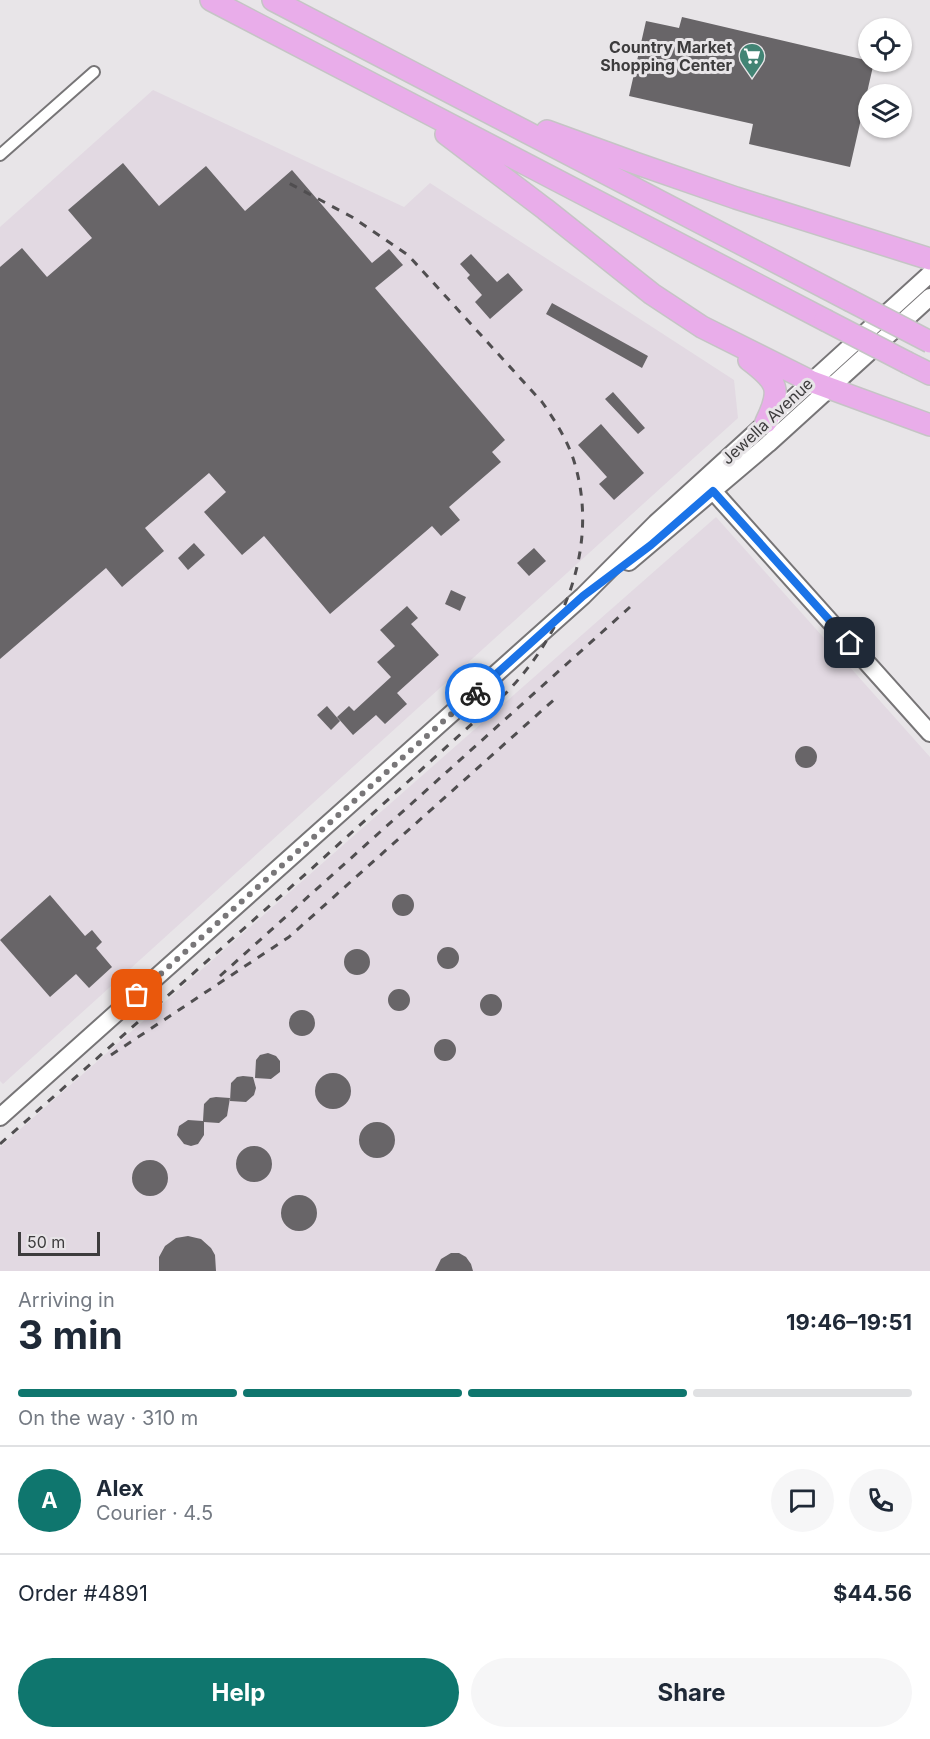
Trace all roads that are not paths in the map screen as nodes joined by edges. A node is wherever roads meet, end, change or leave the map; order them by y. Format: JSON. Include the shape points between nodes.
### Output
{"nodes":[{"id":1,"x":211,"y":0,"type":"edge"},
{"id":2,"x":273,"y":0,"type":"edge"},
{"id":3,"x":94,"y":72,"type":"dead end"},
{"id":4,"x":384,"y":90,"type":"junction"},
{"id":5,"x":483,"y":109,"type":"junction"},
{"id":6,"x":0,"y":155,"type":"edge"},
{"id":7,"x":930,"y":259,"type":"edge"},
{"id":8,"x":930,"y":274,"type":"edge"},
{"id":9,"x":930,"y":297,"type":"edge"},
{"id":10,"x":702,"y":327,"type":"junction"},
{"id":11,"x":930,"y":342,"type":"edge"},
{"id":12,"x":930,"y":374,"type":"edge"},
{"id":13,"x":820,"y":385,"type":"junction"},
{"id":14,"x":766,"y":422,"type":"junction"},
{"id":15,"x":930,"y":425,"type":"edge"},
{"id":16,"x":708,"y":486,"type":"junction"},
{"id":17,"x":930,"y":732,"type":"edge"},
{"id":18,"x":0,"y":1117,"type":"edge"}],
"edges":[{"from":1,"to":4,"type":"highway"},
{"from":2,"to":5,"type":"highway"},
{"from":3,"to":6,"type":"street"},
{"from":4,"to":10,"type":"highway","via":[[476,156],[652,294]]},
{"from":4,"to":12,"type":"highway","bridge":true},
{"from":5,"to":7,"type":"highway","via":[[736,198]]},
{"from":5,"to":11,"type":"highway","bridge":true},
{"from":8,"to":13,"type":"main road","name":"Jewella Avenue"},
{"from":9,"to":13,"type":"main road","name":"Jewella Avenue"},
{"from":10,"to":13,"type":"highway"},
{"from":10,"to":14,"type":"highway","via":[[773,381],[775,401]]},
{"from":13,"to":14,"type":"main road","name":"Jewella Avenue"},
{"from":13,"to":15,"type":"highway"},
{"from":13,"to":16,"type":"main road","name":"Jewella Avenue"},
{"from":14,"to":16,"type":"main road","name":"Jewella Avenue"},
{"from":16,"to":17,"type":"main road"},
{"from":16,"to":18,"type":"main road","name":"Jewella Avenue","via":[[651,545],[583,596]]}]}
